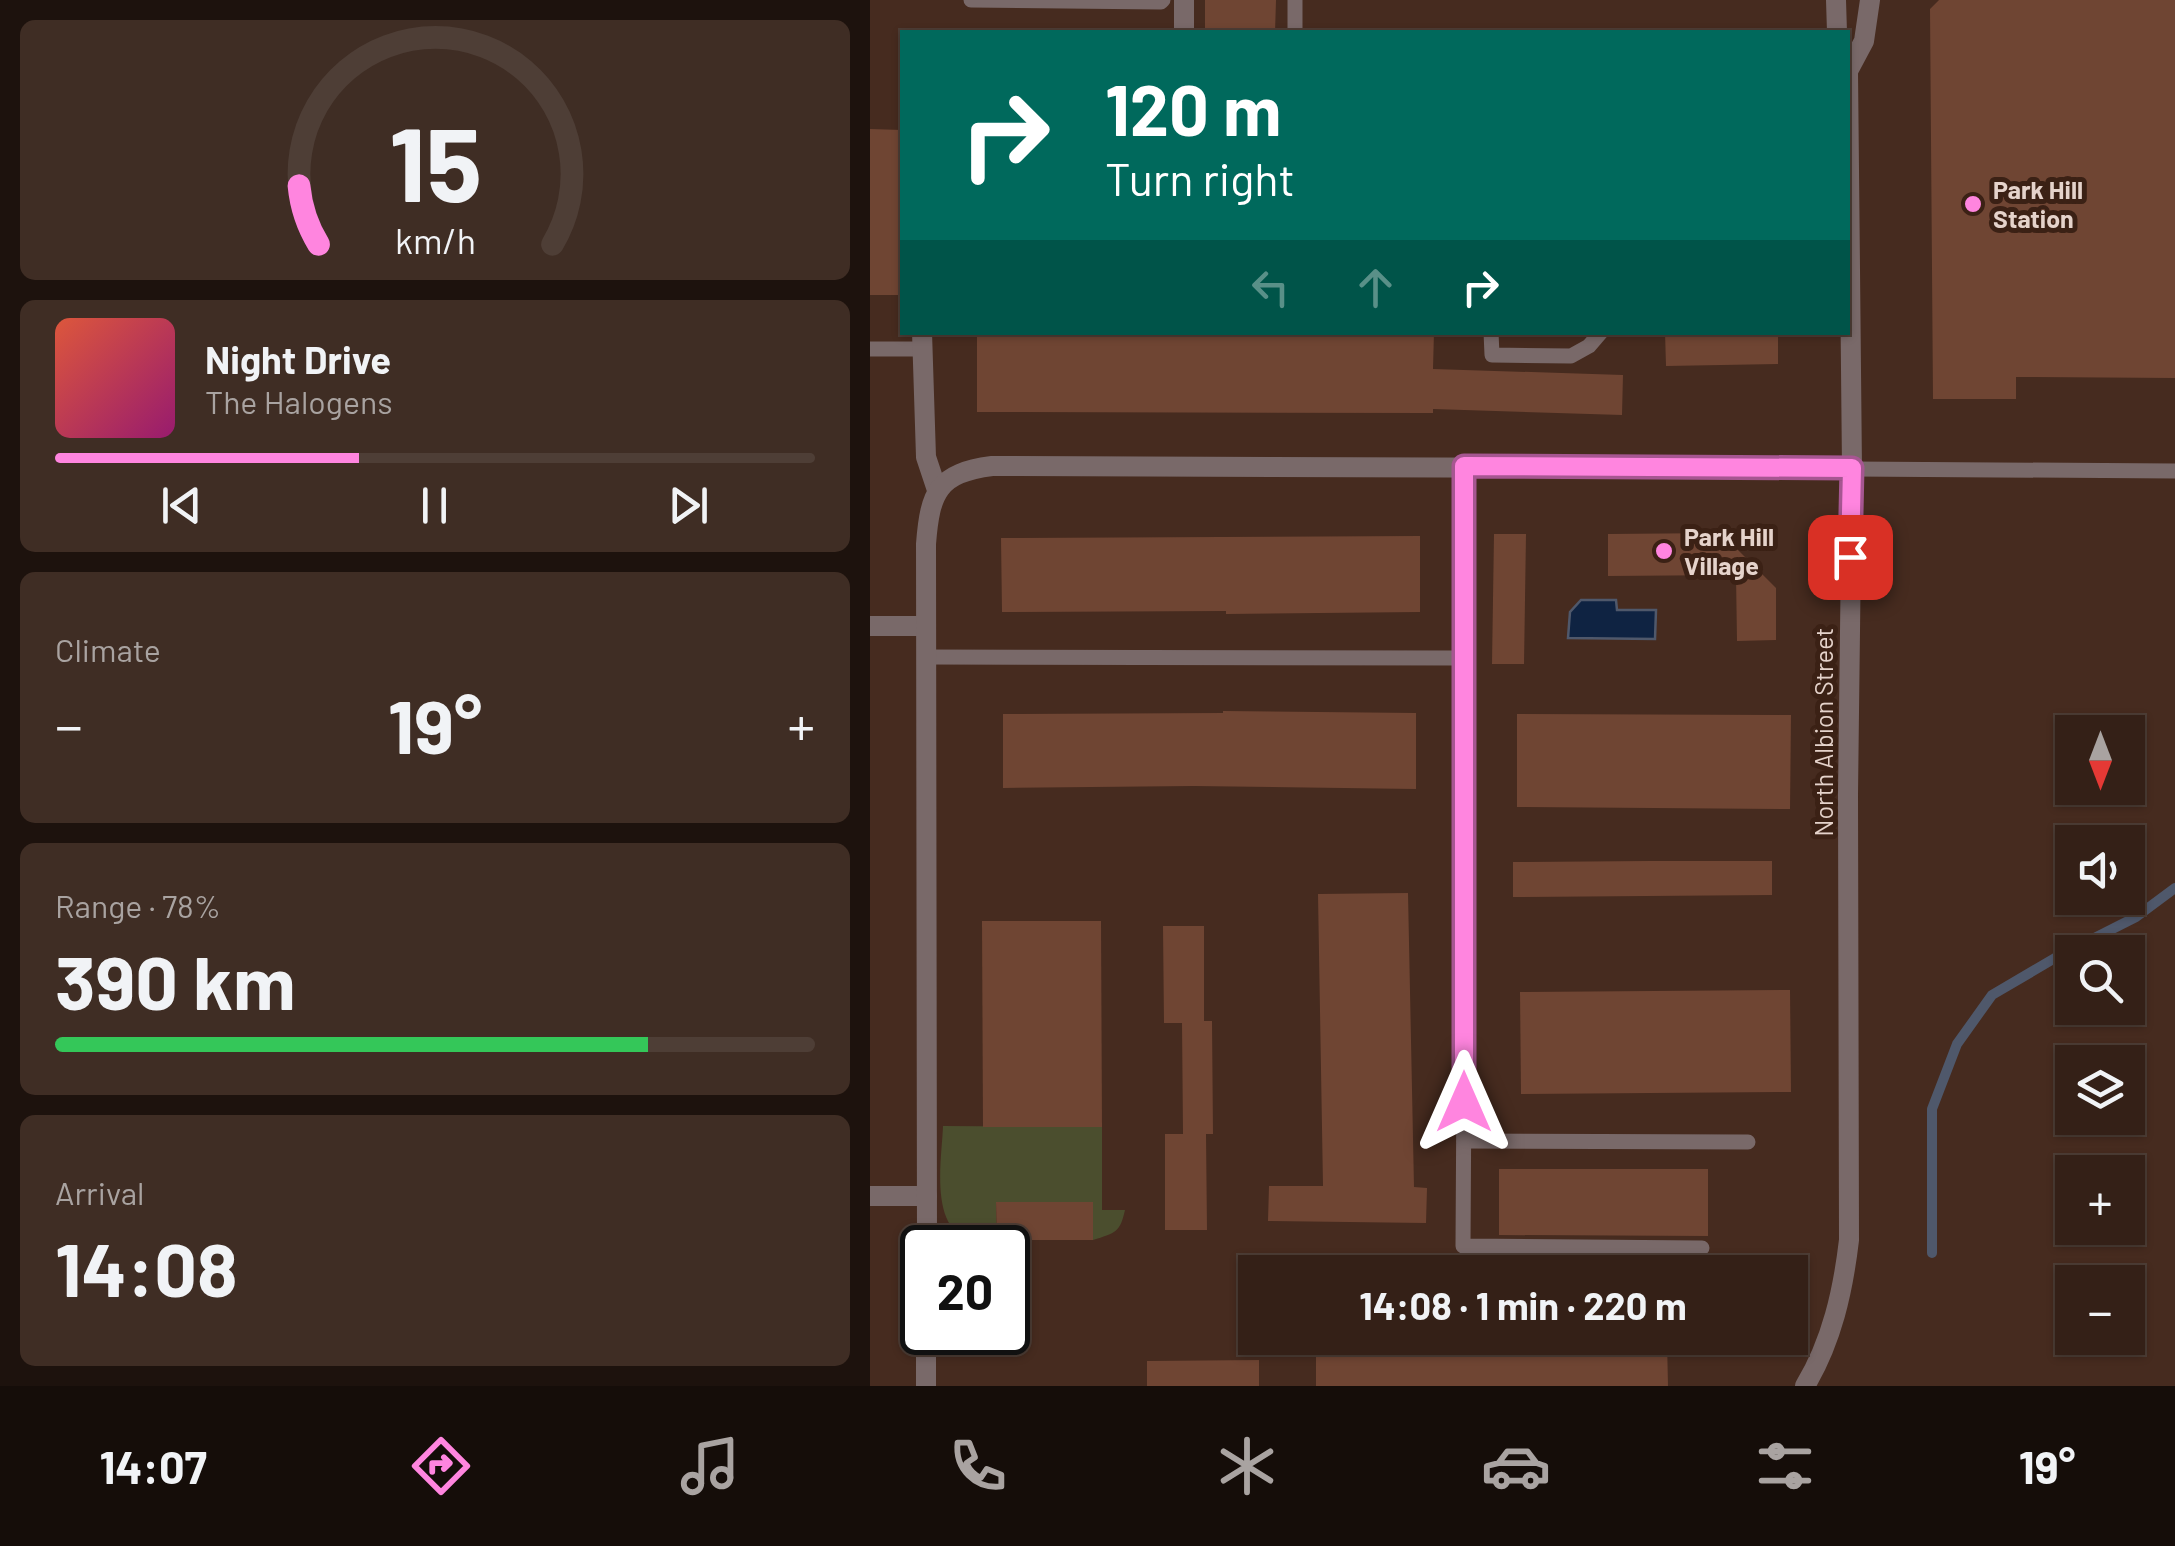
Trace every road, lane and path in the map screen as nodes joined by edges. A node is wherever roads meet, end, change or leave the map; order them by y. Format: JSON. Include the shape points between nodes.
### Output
{"nodes":[{"id":1,"x":971,"y":0,"type":"edge"},
{"id":2,"x":1163,"y":0,"type":"edge"},
{"id":3,"x":1184,"y":0,"type":"edge"},
{"id":4,"x":1295,"y":0,"type":"edge"},
{"id":5,"x":1836,"y":0,"type":"edge"},
{"id":6,"x":1870,"y":0,"type":"edge"},
{"id":7,"x":1184,"y":30,"type":"edge"},
{"id":8,"x":1295,"y":30,"type":"edge"},
{"id":9,"x":1837,"y":30,"type":"edge"},
{"id":10,"x":1850,"y":67,"type":"edge"},
{"id":11,"x":1850,"y":270,"type":"edge"},
{"id":12,"x":1492,"y":335,"type":"edge"},
{"id":13,"x":1598,"y":335,"type":"edge"},
{"id":14,"x":923,"y":341,"type":"edge"},
{"id":15,"x":870,"y":349,"type":"edge"},
{"id":16,"x":1464,"y":466,"type":"junction"},
{"id":17,"x":1852,"y":468,"type":"junction"},
{"id":18,"x":2175,"y":472,"type":"edge"},
{"id":19,"x":937,"y":490,"type":"junction"},
{"id":20,"x":870,"y":626,"type":"edge"},
{"id":21,"x":926,"y":626,"type":"junction"},
{"id":22,"x":926,"y":657,"type":"junction"},
{"id":23,"x":1463,"y":658,"type":"junction"},
{"id":24,"x":1464,"y":1140,"type":"junction"},
{"id":25,"x":1748,"y":1142,"type":"dead end"},
{"id":26,"x":870,"y":1196,"type":"edge"},
{"id":27,"x":927,"y":1196,"type":"junction"},
{"id":28,"x":927,"y":1225,"type":"edge"},
{"id":29,"x":1702,"y":1248,"type":"dead end"},
{"id":30,"x":926,"y":1355,"type":"edge"},
{"id":31,"x":926,"y":1386,"type":"edge"},
{"id":32,"x":1805,"y":1386,"type":"edge"}],
"edges":[{"from":1,"to":2,"type":"lane"},
{"from":3,"to":7,"type":"street"},
{"from":4,"to":8,"type":"lane"},
{"from":5,"to":9,"type":"street"},
{"from":6,"to":10,"type":"street","via":[[1864,42]]},
{"from":11,"to":17,"type":"street","name":"North Albion Street"},
{"from":12,"to":13,"type":"lane","via":[[1492,354],[1572,356]]},
{"from":14,"to":15,"type":"lane"},
{"from":14,"to":19,"type":"street","via":[[924,444]]},
{"from":16,"to":17,"type":"street"},
{"from":16,"to":19,"type":"street","via":[[992,466],[960,472]]},
{"from":16,"to":23,"type":"lane"},
{"from":17,"to":18,"type":"lane"},
{"from":17,"to":32,"type":"street","name":"North Albion Street","via":[[1849,1240],[1828,1339]]},
{"from":19,"to":21,"type":"street","via":[[928,525]]},
{"from":20,"to":21,"type":"street"},
{"from":21,"to":22,"type":"street"},
{"from":22,"to":23,"type":"lane"},
{"from":22,"to":27,"type":"street"},
{"from":23,"to":24,"type":"lane"},
{"from":24,"to":25,"type":"lane"},
{"from":24,"to":29,"type":"lane","via":[[1463,1246]]},
{"from":26,"to":27,"type":"street"},
{"from":27,"to":28,"type":"street"},
{"from":30,"to":31,"type":"street"}]}
